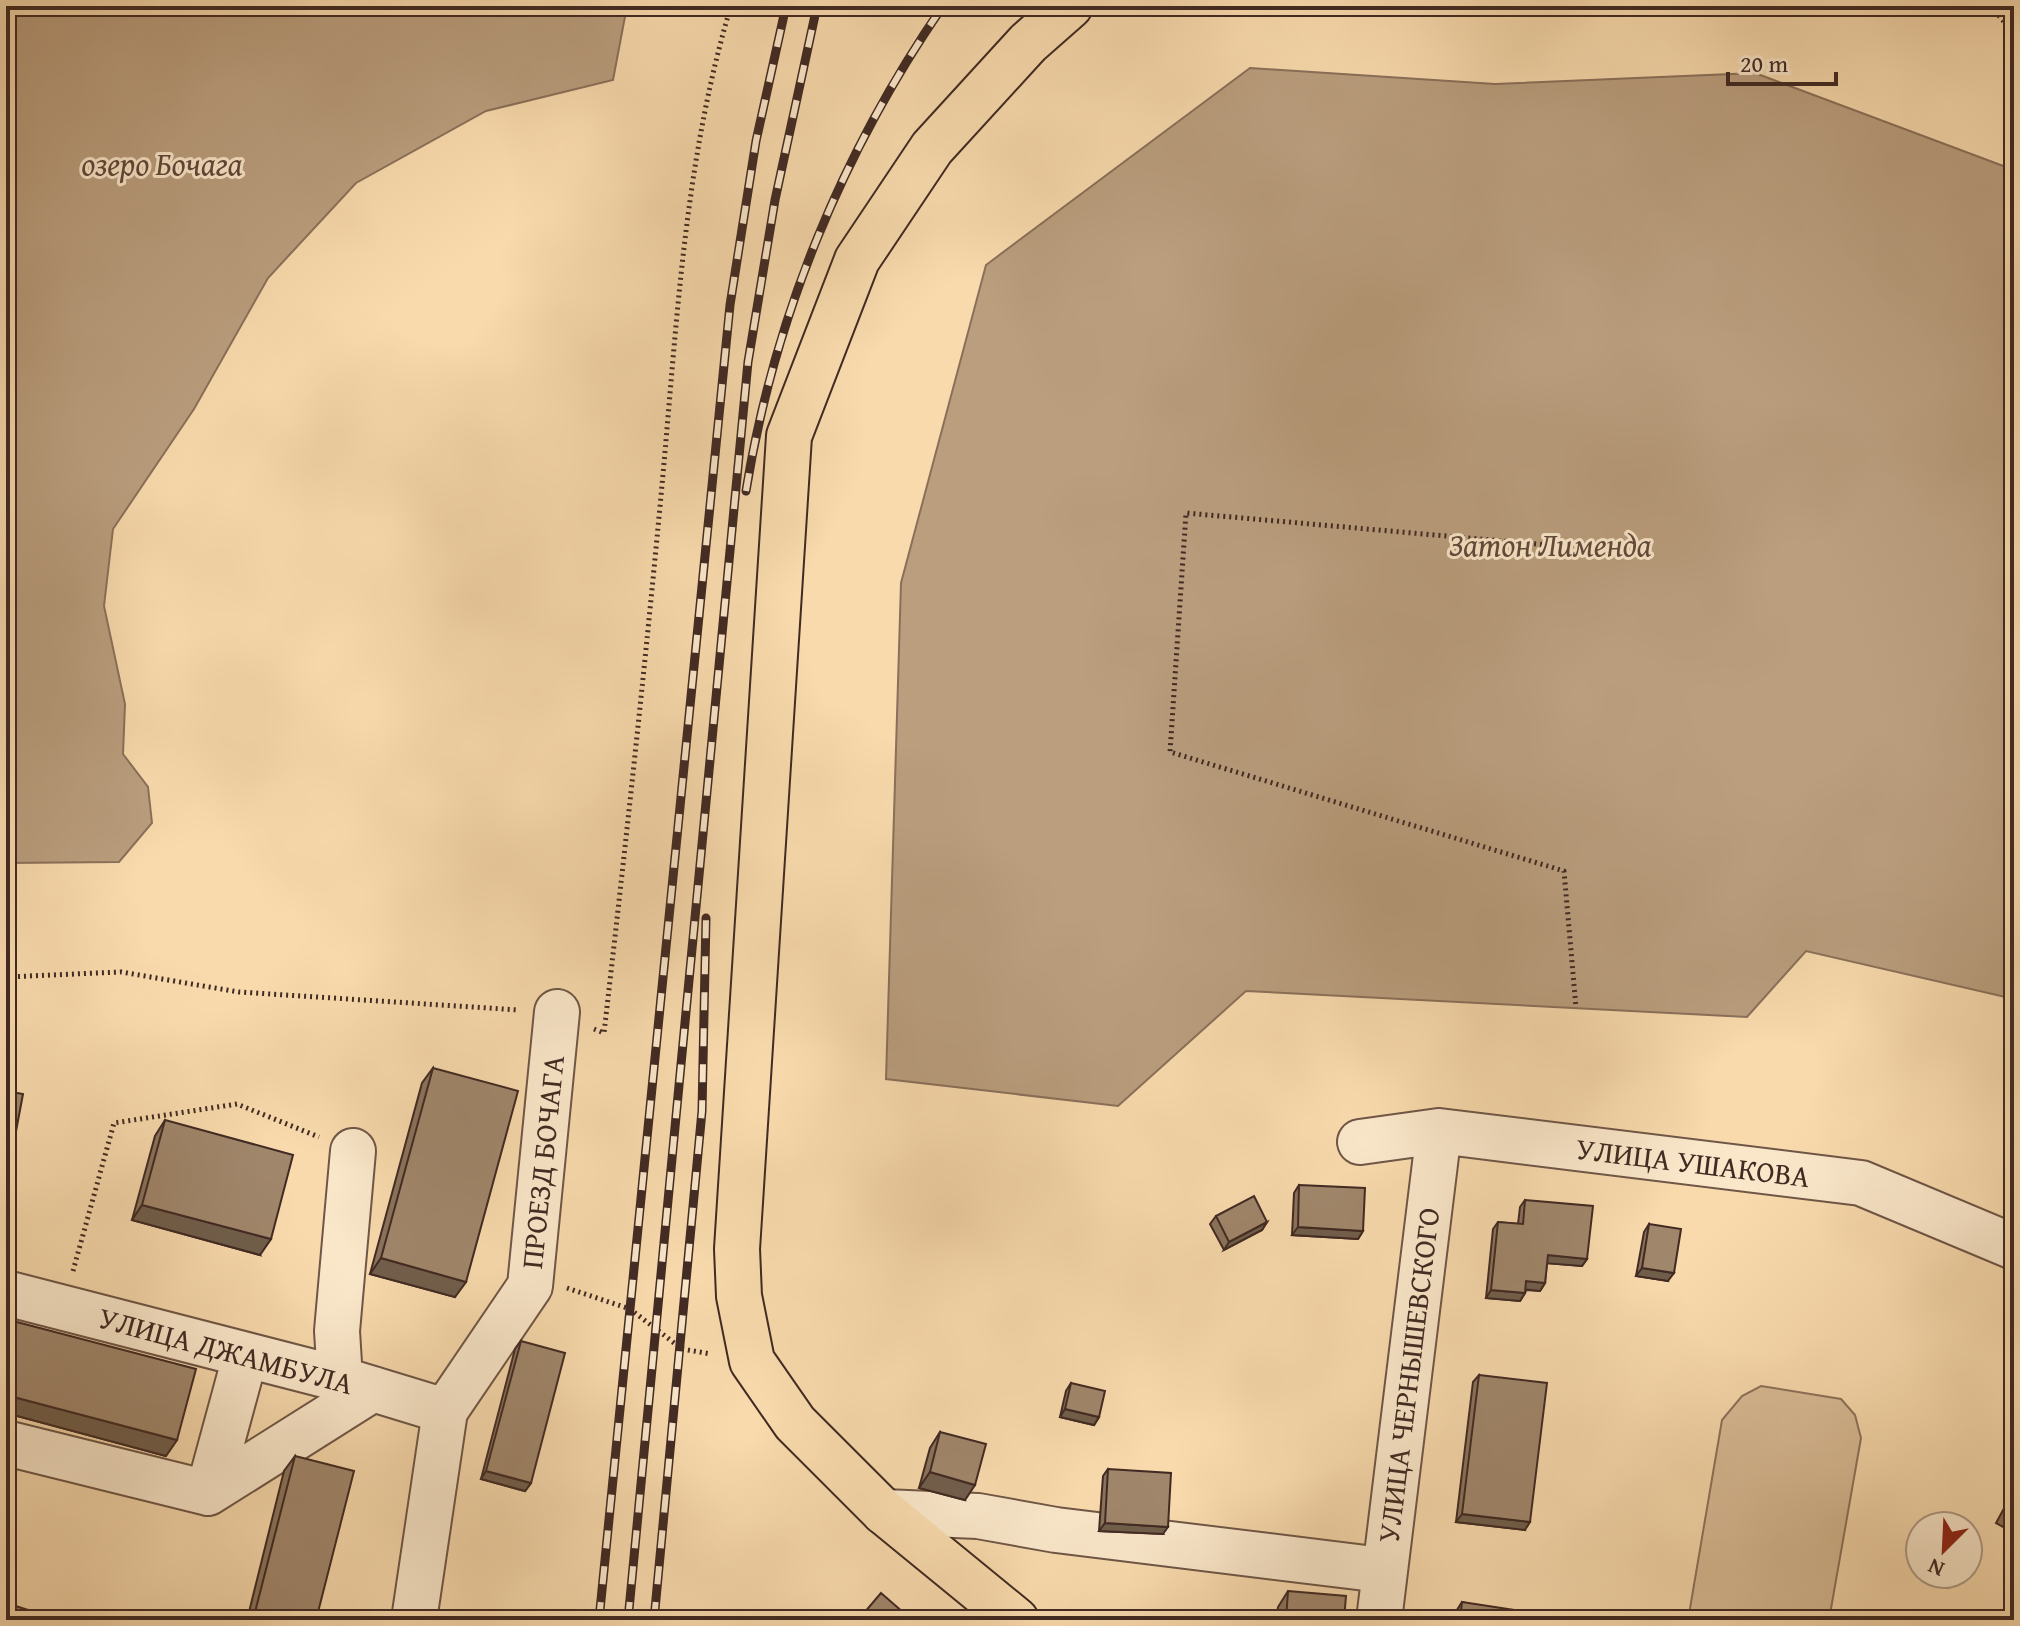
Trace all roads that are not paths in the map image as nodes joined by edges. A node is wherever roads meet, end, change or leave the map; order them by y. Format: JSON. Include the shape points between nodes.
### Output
{"nodes":[{"id":1,"x":1070,"y":6,"type":"edge"},
{"id":2,"x":557,"y":1012,"type":"road end"},
{"id":3,"x":1439,"y":1131,"type":"junction"},
{"id":4,"x":1360,"y":1142,"type":"dead end"},
{"id":5,"x":353,"y":1151,"type":"road end"},
{"id":6,"x":2014,"y":1247,"type":"edge"},
{"id":7,"x":6,"y":1293,"type":"edge"},
{"id":8,"x":245,"y":1357,"type":"junction"},
{"id":9,"x":357,"y":1384,"type":"junction"},
{"id":10,"x":445,"y":1411,"type":"junction"},
{"id":11,"x":6,"y":1443,"type":"edge"},
{"id":12,"x":208,"y":1493,"type":"junction"},
{"id":13,"x":884,"y":1512,"type":"junction"},
{"id":14,"x":1382,"y":1570,"type":"junction"},
{"id":15,"x":414,"y":1620,"type":"edge"},
{"id":16,"x":1016,"y":1620,"type":"edge"},
{"id":17,"x":1379,"y":1620,"type":"edge"}],
"edges":[{"from":1,"to":13,"type":"main road","via":[[1028,43],[932,148],[857,260],[789,436],[739,1184],[739,1296],[752,1361],[795,1423]]},
{"from":2,"to":10,"type":"street","name":"ПРОЕЗД БОЧАГА","via":[[530,1286]]},
{"from":3,"to":4,"type":"street","name":"УЛИЦА УШАКОВА"},
{"from":3,"to":6,"type":"street","name":"УЛИЦА УШАКОВА","via":[[1861,1183]]},
{"from":3,"to":14,"type":"street","name":"УЛИЦА ЧЕРНЫШЕВСКОГО"},
{"from":5,"to":9,"type":"street","via":[[337,1331]]},
{"from":7,"to":8,"type":"street","name":"УЛИЦА ДЖАМБУЛА"},
{"from":8,"to":9,"type":"street","name":"УЛИЦА ДЖАМБУЛА"},
{"from":8,"to":12,"type":"street"},
{"from":9,"to":10,"type":"street","name":"УЛИЦА ДЖАМБУЛА"},
{"from":9,"to":12,"type":"street"},
{"from":10,"to":15,"type":"street","name":"ПРОЕЗД БОЧАГА"},
{"from":11,"to":12,"type":"street"},
{"from":13,"to":14,"type":"street","via":[[978,1516]]},
{"from":13,"to":16,"type":"main road"},
{"from":14,"to":17,"type":"street","name":"УЛИЦА ЧЕРНЫШЕВСКОГО"}]}
